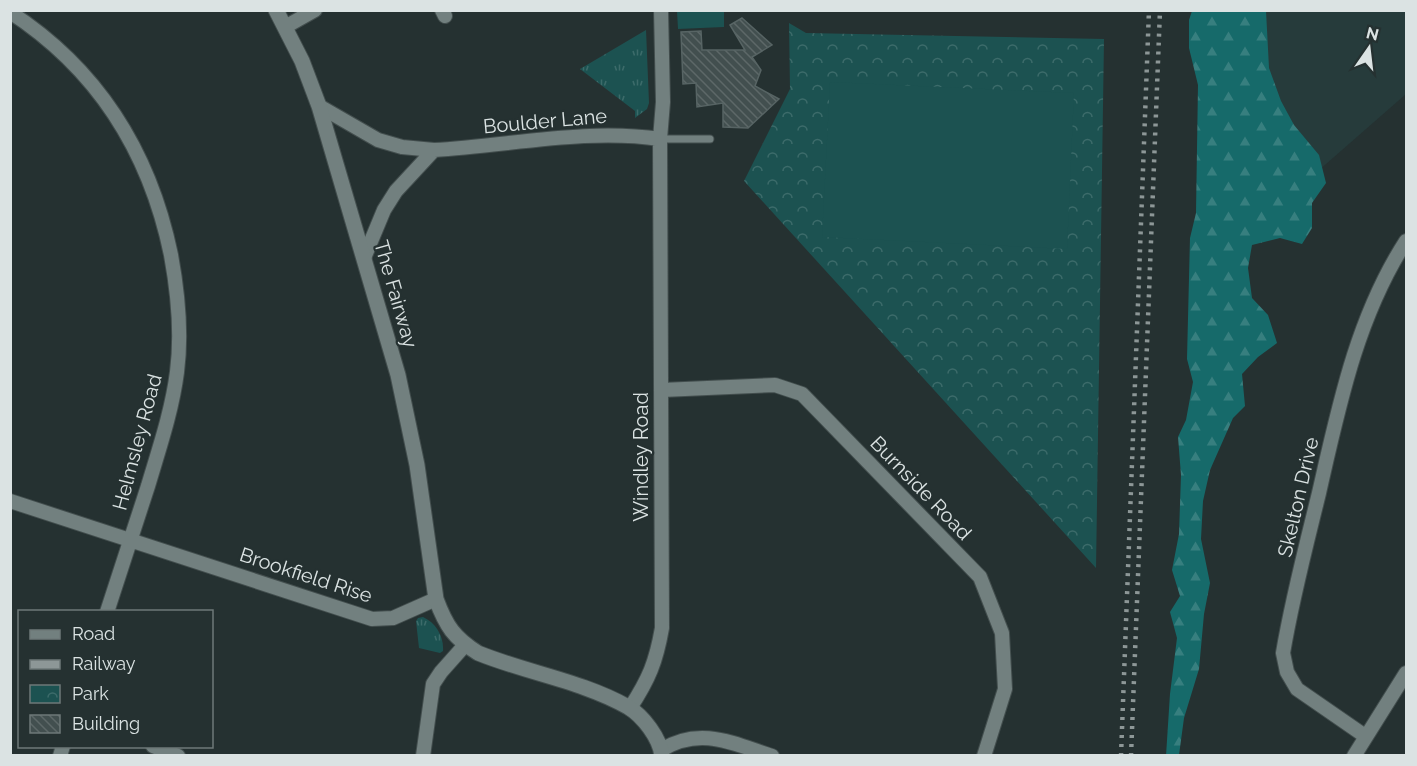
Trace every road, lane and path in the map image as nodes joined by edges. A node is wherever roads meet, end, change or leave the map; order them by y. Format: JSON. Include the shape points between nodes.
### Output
{"nodes":[{"id":1,"x":276,"y":10,"type":"edge"},
{"id":2,"x":315,"y":10,"type":"edge"},
{"id":3,"x":661,"y":10,"type":"edge"},
{"id":4,"x":10,"y":12,"type":"edge"},
{"id":5,"x":285,"y":27,"type":"junction"},
{"id":6,"x":319,"y":106,"type":"junction"},
{"id":7,"x":660,"y":139,"type":"junction"},
{"id":8,"x":710,"y":139,"type":"dead end"},
{"id":9,"x":434,"y":150,"type":"junction"},
{"id":10,"x":1407,"y":241,"type":"edge"},
{"id":11,"x":364,"y":258,"type":"junction"},
{"id":12,"x":662,"y":390,"type":"junction"},
{"id":13,"x":10,"y":501,"type":"edge"},
{"id":14,"x":131,"y":538,"type":"junction"},
{"id":15,"x":436,"y":599,"type":"junction"},
{"id":16,"x":108,"y":610,"type":"edge"},
{"id":17,"x":465,"y":645,"type":"junction"},
{"id":18,"x":1407,"y":673,"type":"edge"},
{"id":19,"x":630,"y":708,"type":"junction"},
{"id":20,"x":1365,"y":736,"type":"junction"},
{"id":21,"x":156,"y":748,"type":"edge"},
{"id":22,"x":662,"y":753,"type":"edge"},
{"id":23,"x":178,"y":756,"type":"edge"},
{"id":24,"x":423,"y":756,"type":"edge"},
{"id":25,"x":772,"y":756,"type":"edge"},
{"id":26,"x":984,"y":756,"type":"edge"},
{"id":27,"x":1354,"y":756,"type":"edge"}],
"edges":[{"from":1,"to":5,"type":"street","name":"The Fairway"},
{"from":2,"to":5,"type":"street"},
{"from":3,"to":7,"type":"street","name":"Windley Road"},
{"from":4,"to":14,"type":"street","name":"Helmsley Road","via":[[60,50],[112,109],[136,149],[165,225],[179,312],[177,370],[167,422]]},
{"from":5,"to":6,"type":"street","name":"The Fairway"},
{"from":6,"to":9,"type":"street","name":"Boulder Lane","via":[[378,140]]},
{"from":6,"to":11,"type":"street","name":"The Fairway"},
{"from":7,"to":8,"type":"lane"},
{"from":7,"to":9,"type":"street","name":"Boulder Lane","via":[[602,134]]},
{"from":7,"to":12,"type":"street","name":"Windley Road"},
{"from":9,"to":11,"type":"street","via":[[396,191]]},
{"from":10,"to":20,"type":"street","name":"Skelton Drive","via":[[1369,314],[1350,366],[1283,652],[1287,672],[1297,689]]},
{"from":11,"to":15,"type":"street","name":"The Fairway","via":[[408,420]]},
{"from":12,"to":19,"type":"street","name":"Windley Road","via":[[662,628],[654,665]]},
{"from":12,"to":26,"type":"street","name":"Burnside Road","via":[[775,385],[802,394],[980,577],[1002,633],[1005,689]]},
{"from":13,"to":14,"type":"street","name":"Brookfield Rise"},
{"from":14,"to":15,"type":"street","name":"Brookfield Rise","via":[[372,619],[393,618]]},
{"from":14,"to":16,"type":"street","name":"Helmsley Road"},
{"from":15,"to":17,"type":"street","via":[[451,631]]},
{"from":17,"to":19,"type":"street"},
{"from":17,"to":24,"type":"street","via":[[433,684]]},
{"from":18,"to":20,"type":"street"},
{"from":19,"to":22,"type":"street","via":[[643,721]]},
{"from":20,"to":27,"type":"street"},
{"from":21,"to":23,"type":"street"},
{"from":22,"to":25,"type":"street","via":[[674,742],[699,736],[719,738]]}]}
